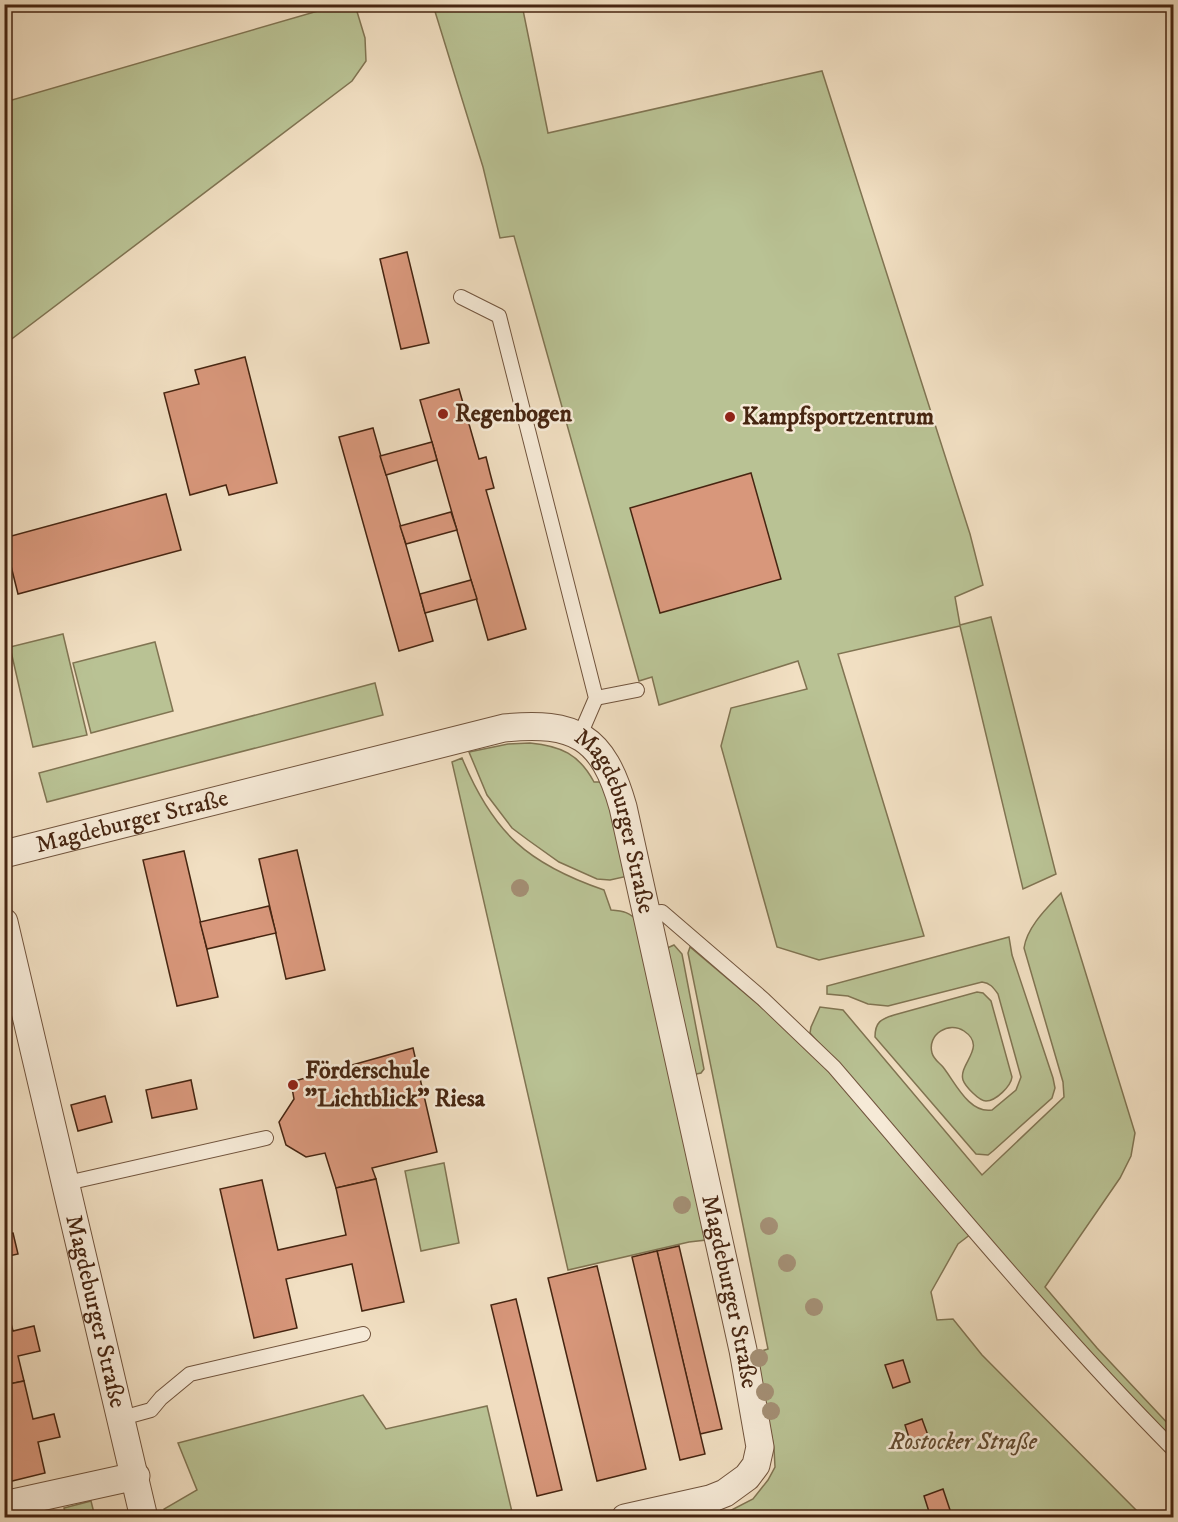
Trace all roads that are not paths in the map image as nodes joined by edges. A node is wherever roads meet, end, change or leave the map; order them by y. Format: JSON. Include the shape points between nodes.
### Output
{"nodes":[{"id":1,"x":461,"y":297,"type":"dead end"},
{"id":2,"x":637,"y":690,"type":"dead end"},
{"id":3,"x":596,"y":698,"type":"junction"},
{"id":4,"x":580,"y":735,"type":"junction"},
{"id":5,"x":4,"y":854,"type":"edge"},
{"id":6,"x":646,"y":913,"type":"junction"},
{"id":7,"x":5,"y":928,"type":"edge"},
{"id":8,"x":266,"y":1138,"type":"dead end"},
{"id":9,"x":66,"y":1183,"type":"junction"},
{"id":10,"x":363,"y":1334,"type":"dead end"},
{"id":11,"x":122,"y":1418,"type":"junction"},
{"id":12,"x":1173,"y":1450,"type":"edge"},
{"id":13,"x":136,"y":1476,"type":"junction"},
{"id":14,"x":4,"y":1505,"type":"edge"},
{"id":15,"x":712,"y":1508,"type":"edge"},
{"id":16,"x":144,"y":1518,"type":"edge"},
{"id":17,"x":625,"y":1518,"type":"edge"}],
"edges":[{"from":1,"to":3,"type":"lane","via":[[499,316]]},
{"from":2,"to":3,"type":"lane"},
{"from":3,"to":4,"type":"lane"},
{"from":4,"to":5,"type":"street","name":"Magdeburger Straße","via":[[534,725],[504,728]]},
{"from":4,"to":6,"type":"street","name":"Magdeburger Straße","via":[[598,751],[617,786]]},
{"from":6,"to":12,"type":"lane","via":[[662,912],[810,1042],[983,1242]]},
{"from":6,"to":15,"type":"street","name":"Magdeburger Straße","via":[[743,1350],[760,1448],[756,1465]]},
{"from":7,"to":9,"type":"street","name":"Magdeburger Straße"},
{"from":8,"to":9,"type":"lane"},
{"from":9,"to":11,"type":"street","name":"Magdeburger Straße"},
{"from":10,"to":11,"type":"lane","via":[[190,1374],[151,1410]]},
{"from":11,"to":13,"type":"street","name":"Magdeburger Straße"},
{"from":13,"to":14,"type":"street"},
{"from":13,"to":16,"type":"street","name":"Magdeburger Straße"},
{"from":15,"to":17,"type":"street"}]}
